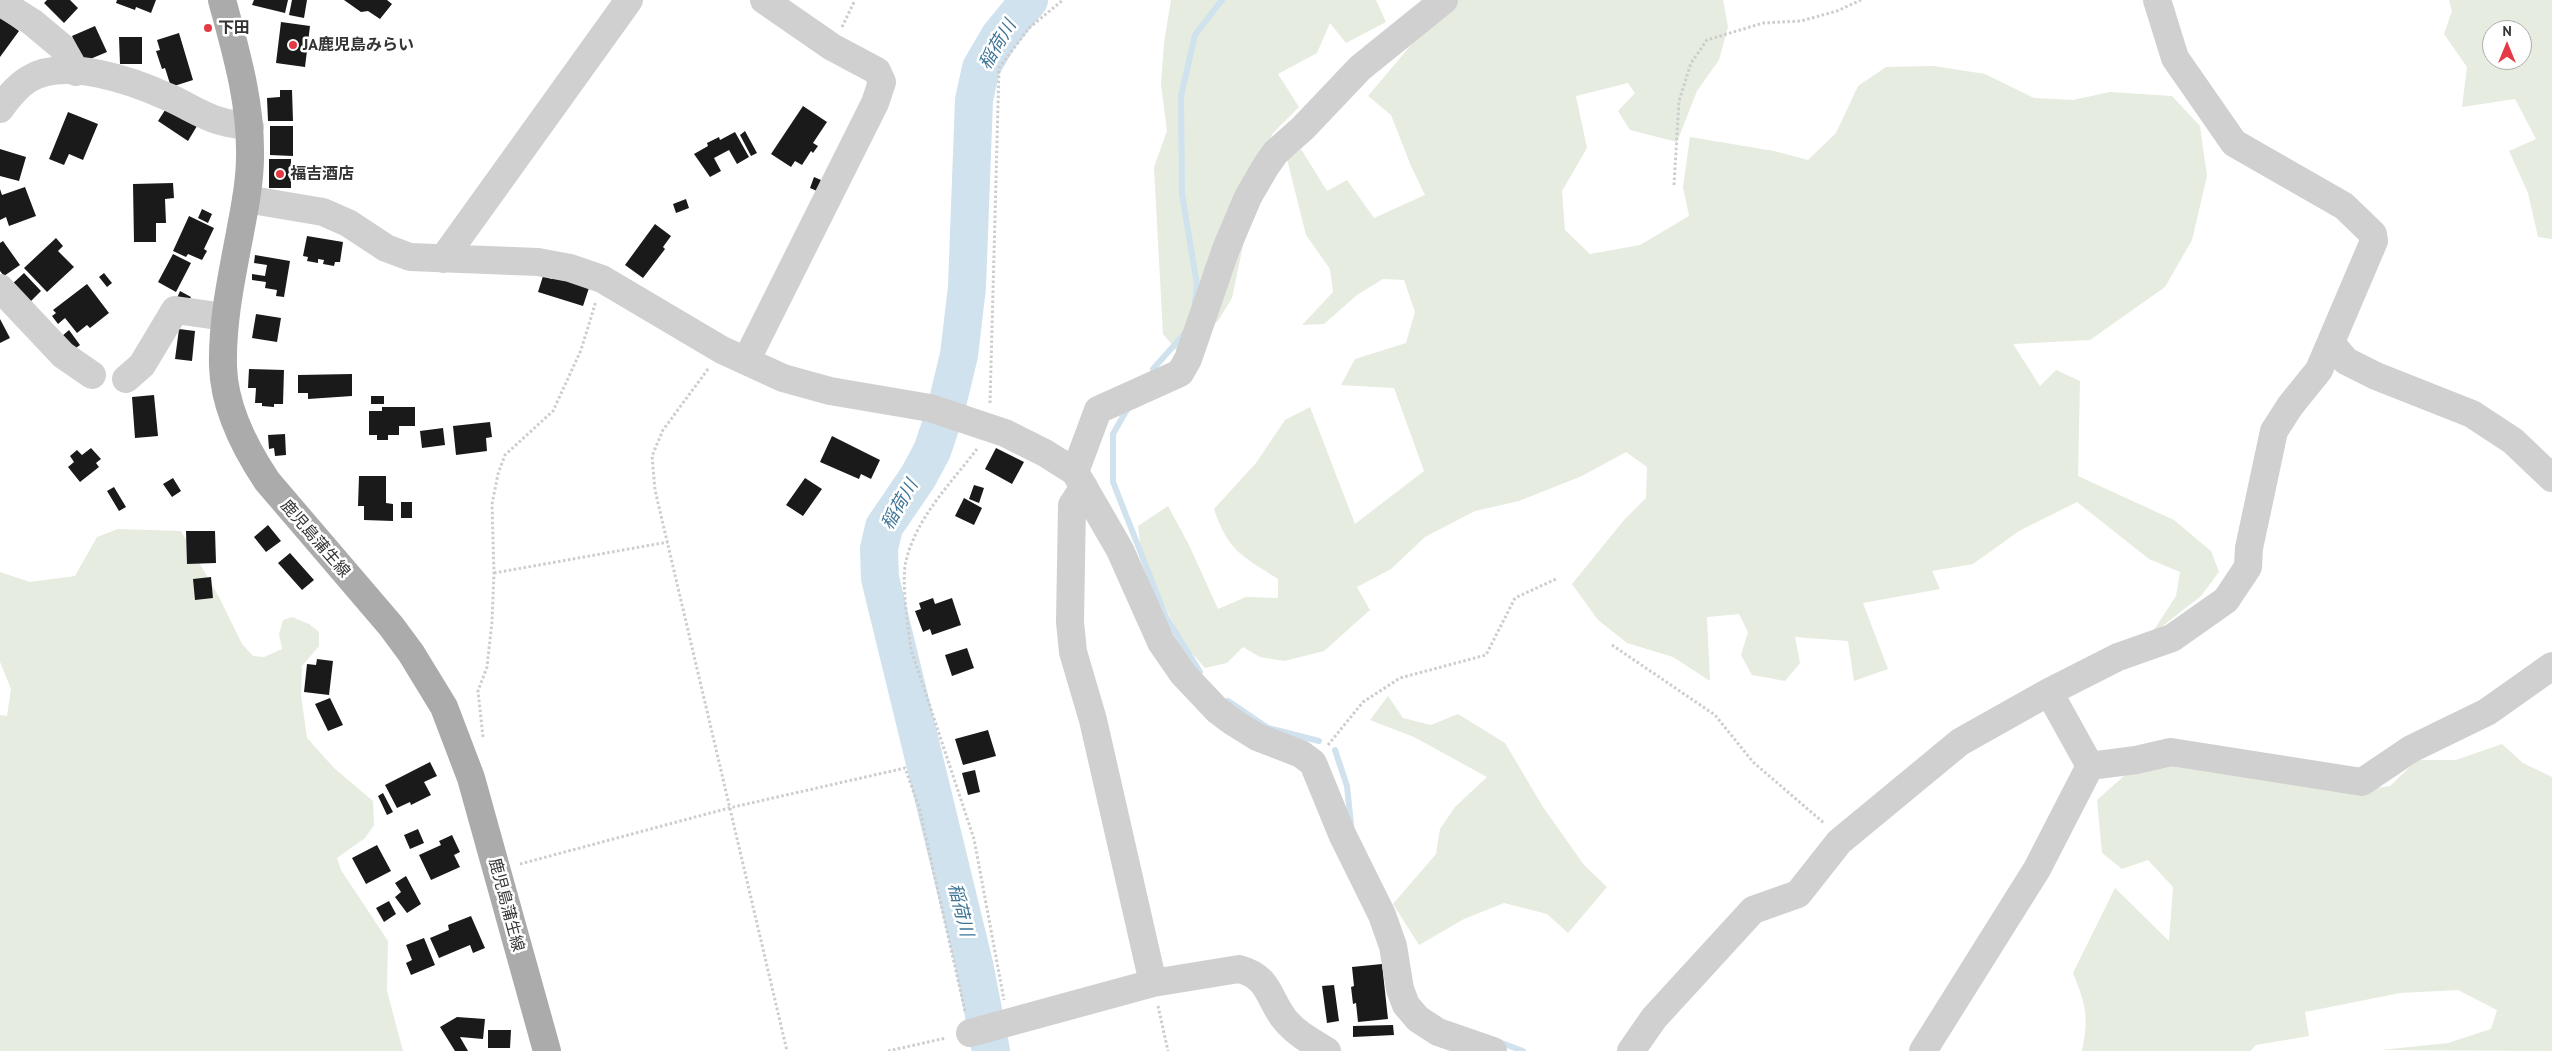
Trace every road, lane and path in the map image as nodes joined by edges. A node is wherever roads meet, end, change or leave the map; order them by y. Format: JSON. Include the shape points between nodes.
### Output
{"nodes":[{"id":1,"x":222,"y":0,"type":"edge"},
{"id":2,"x":629,"y":0,"type":"edge"},
{"id":3,"x":764,"y":0,"type":"edge"},
{"id":4,"x":1063,"y":0,"type":"edge"},
{"id":5,"x":1444,"y":0,"type":"edge"},
{"id":6,"x":1861,"y":0,"type":"edge"},
{"id":7,"x":2157,"y":0,"type":"edge"},
{"id":8,"x":0,"y":2,"type":"edge"},
{"id":9,"x":76,"y":72,"type":"junction"},
{"id":10,"x":0,"y":109,"type":"edge"},
{"id":11,"x":250,"y":127,"type":"junction"},
{"id":12,"x":1674,"y":185,"type":"dead end"},
{"id":13,"x":246,"y":199,"type":"junction"},
{"id":14,"x":442,"y":258,"type":"junction"},
{"id":15,"x":602,"y":279,"type":"junction"},
{"id":16,"x":0,"y":288,"type":"edge"},
{"id":17,"x":225,"y":317,"type":"junction"},
{"id":18,"x":2331,"y":343,"type":"junction"},
{"id":19,"x":722,"y":350,"type":"junction"},
{"id":20,"x":746,"y":361,"type":"junction"},
{"id":21,"x":92,"y":375,"type":"dead end"},
{"id":22,"x":126,"y":379,"type":"dead end"},
{"id":23,"x":989,"y":428,"type":"junction"},
{"id":24,"x":2552,"y":478,"type":"edge"},
{"id":25,"x":1080,"y":479,"type":"junction"},
{"id":26,"x":668,"y":542,"type":"junction"},
{"id":27,"x":494,"y":573,"type":"junction"},
{"id":28,"x":1556,"y":579,"type":"dead end"},
{"id":29,"x":1612,"y":645,"type":"dead end"},
{"id":30,"x":2552,"y":666,"type":"edge"},
{"id":31,"x":2048,"y":692,"type":"junction"},
{"id":32,"x":484,"y":746,"type":"dead end"},
{"id":33,"x":1313,"y":763,"type":"junction"},
{"id":34,"x":2090,"y":766,"type":"junction"},
{"id":35,"x":729,"y":808,"type":"junction"},
{"id":36,"x":1842,"y":839,"type":"junction"},
{"id":37,"x":497,"y":870,"type":"junction"},
{"id":38,"x":1153,"y":983,"type":"junction"},
{"id":39,"x":1009,"y":1024,"type":"junction"},
{"id":40,"x":970,"y":1033,"type":"junction"},
{"id":41,"x":547,"y":1051,"type":"edge"},
{"id":42,"x":787,"y":1051,"type":"edge"},
{"id":43,"x":888,"y":1051,"type":"edge"},
{"id":44,"x":1168,"y":1051,"type":"edge"},
{"id":45,"x":1327,"y":1051,"type":"edge"},
{"id":46,"x":1493,"y":1051,"type":"edge"},
{"id":47,"x":1631,"y":1051,"type":"edge"},
{"id":48,"x":1923,"y":1051,"type":"edge"}],
"edges":[{"from":1,"to":11,"type":"main road","name":"鹿児島蒲生線","via":[[244,82]]},
{"from":2,"to":14,"type":"street"},
{"from":3,"to":20,"type":"street","via":[[832,47],[876,71],[882,82]]},
{"from":4,"to":23,"type":"path","via":[[1029,28],[999,68]]},
{"from":5,"to":25,"type":"street","via":[[1360,68],[1276,152],[1248,196],[1180,373],[1098,410]]},
{"from":6,"to":12,"type":"path","via":[[1801,21],[1763,23],[1707,40],[1691,63],[1679,101]]},
{"from":7,"to":18,"type":"street","via":[[2175,58],[2234,143],[2344,206],[2373,234],[2374,241]]},
{"from":8,"to":9,"type":"street","via":[[32,22],[62,47]]},
{"from":9,"to":10,"type":"street","via":[[55,70],[29,79],[8,97]]},
{"from":9,"to":11,"type":"street","via":[[111,76],[167,96],[219,121]]},
{"from":11,"to":13,"type":"main road","name":"鹿児島蒲生線"},
{"from":13,"to":14,"type":"street","via":[[323,212],[410,258]]},
{"from":13,"to":17,"type":"main road","name":"鹿児島蒲生線"},
{"from":14,"to":15,"type":"street","via":[[538,262]]},
{"from":15,"to":19,"type":"street"},
{"from":15,"to":27,"type":"path","via":[[581,350],[553,411],[506,455],[498,474],[492,504]]},
{"from":16,"to":21,"type":"street","via":[[63,355]]},
{"from":17,"to":22,"type":"street","via":[[175,310],[142,364]]},
{"from":17,"to":37,"type":"main road","name":"鹿児島蒲生線","via":[[223,367],[236,424],[250,455],[300,523],[391,626],[428,680],[457,738]]},
{"from":18,"to":24,"type":"street","via":[[2346,361],[2472,414],[2513,441]]},
{"from":18,"to":31,"type":"street","via":[[2319,370],[2274,431],[2248,548],[2248,567],[2226,600],[2172,638],[2118,658]]},
{"from":19,"to":20,"type":"street"},
{"from":19,"to":26,"type":"path","via":[[663,430],[652,456],[654,490]]},
{"from":20,"to":23,"type":"street","via":[[784,378],[930,408]]},
{"from":23,"to":25,"type":"street","via":[[1045,452]]},
{"from":23,"to":39,"type":"path","via":[[979,448],[934,505],[914,537],[905,563],[912,649],[974,839]]},
{"from":25,"to":33,"type":"street","via":[[1120,550],[1162,642],[1183,674],[1233,722],[1257,737],[1301,754]]},
{"from":25,"to":38,"type":"street","via":[[1072,505],[1070,622],[1073,652]]},
{"from":26,"to":27,"type":"path"},
{"from":26,"to":35,"type":"path"},
{"from":27,"to":32,"type":"path","via":[[487,667],[478,691]]},
{"from":28,"to":33,"type":"path","via":[[1515,598],[1486,655],[1400,678],[1363,702]]},
{"from":29,"to":36,"type":"path","via":[[1715,715],[1753,762]]},
{"from":30,"to":34,"type":"street","via":[[2487,712],[2411,749],[2362,782],[2172,752]]},
{"from":31,"to":34,"type":"street"},
{"from":31,"to":36,"type":"street","via":[[1960,742]]},
{"from":33,"to":46,"type":"street","via":[[1342,834],[1382,915],[1393,946],[1406,1005],[1418,1019],[1438,1032]]},
{"from":34,"to":48,"type":"street","via":[[2037,869]]},
{"from":35,"to":37,"type":"path"},
{"from":35,"to":40,"type":"path","via":[[904,768],[919,807]]},
{"from":35,"to":42,"type":"path"},
{"from":36,"to":47,"type":"street","via":[[1798,894],[1753,910],[1654,1018]]},
{"from":37,"to":41,"type":"main road","name":"鹿児島蒲生線"},
{"from":38,"to":39,"type":"street"},
{"from":38,"to":44,"type":"path"},
{"from":38,"to":45,"type":"street","via":[[1239,969],[1247,971],[1263,981],[1286,1020],[1302,1036]]},
{"from":39,"to":40,"type":"street"},
{"from":40,"to":43,"type":"path"}]}
